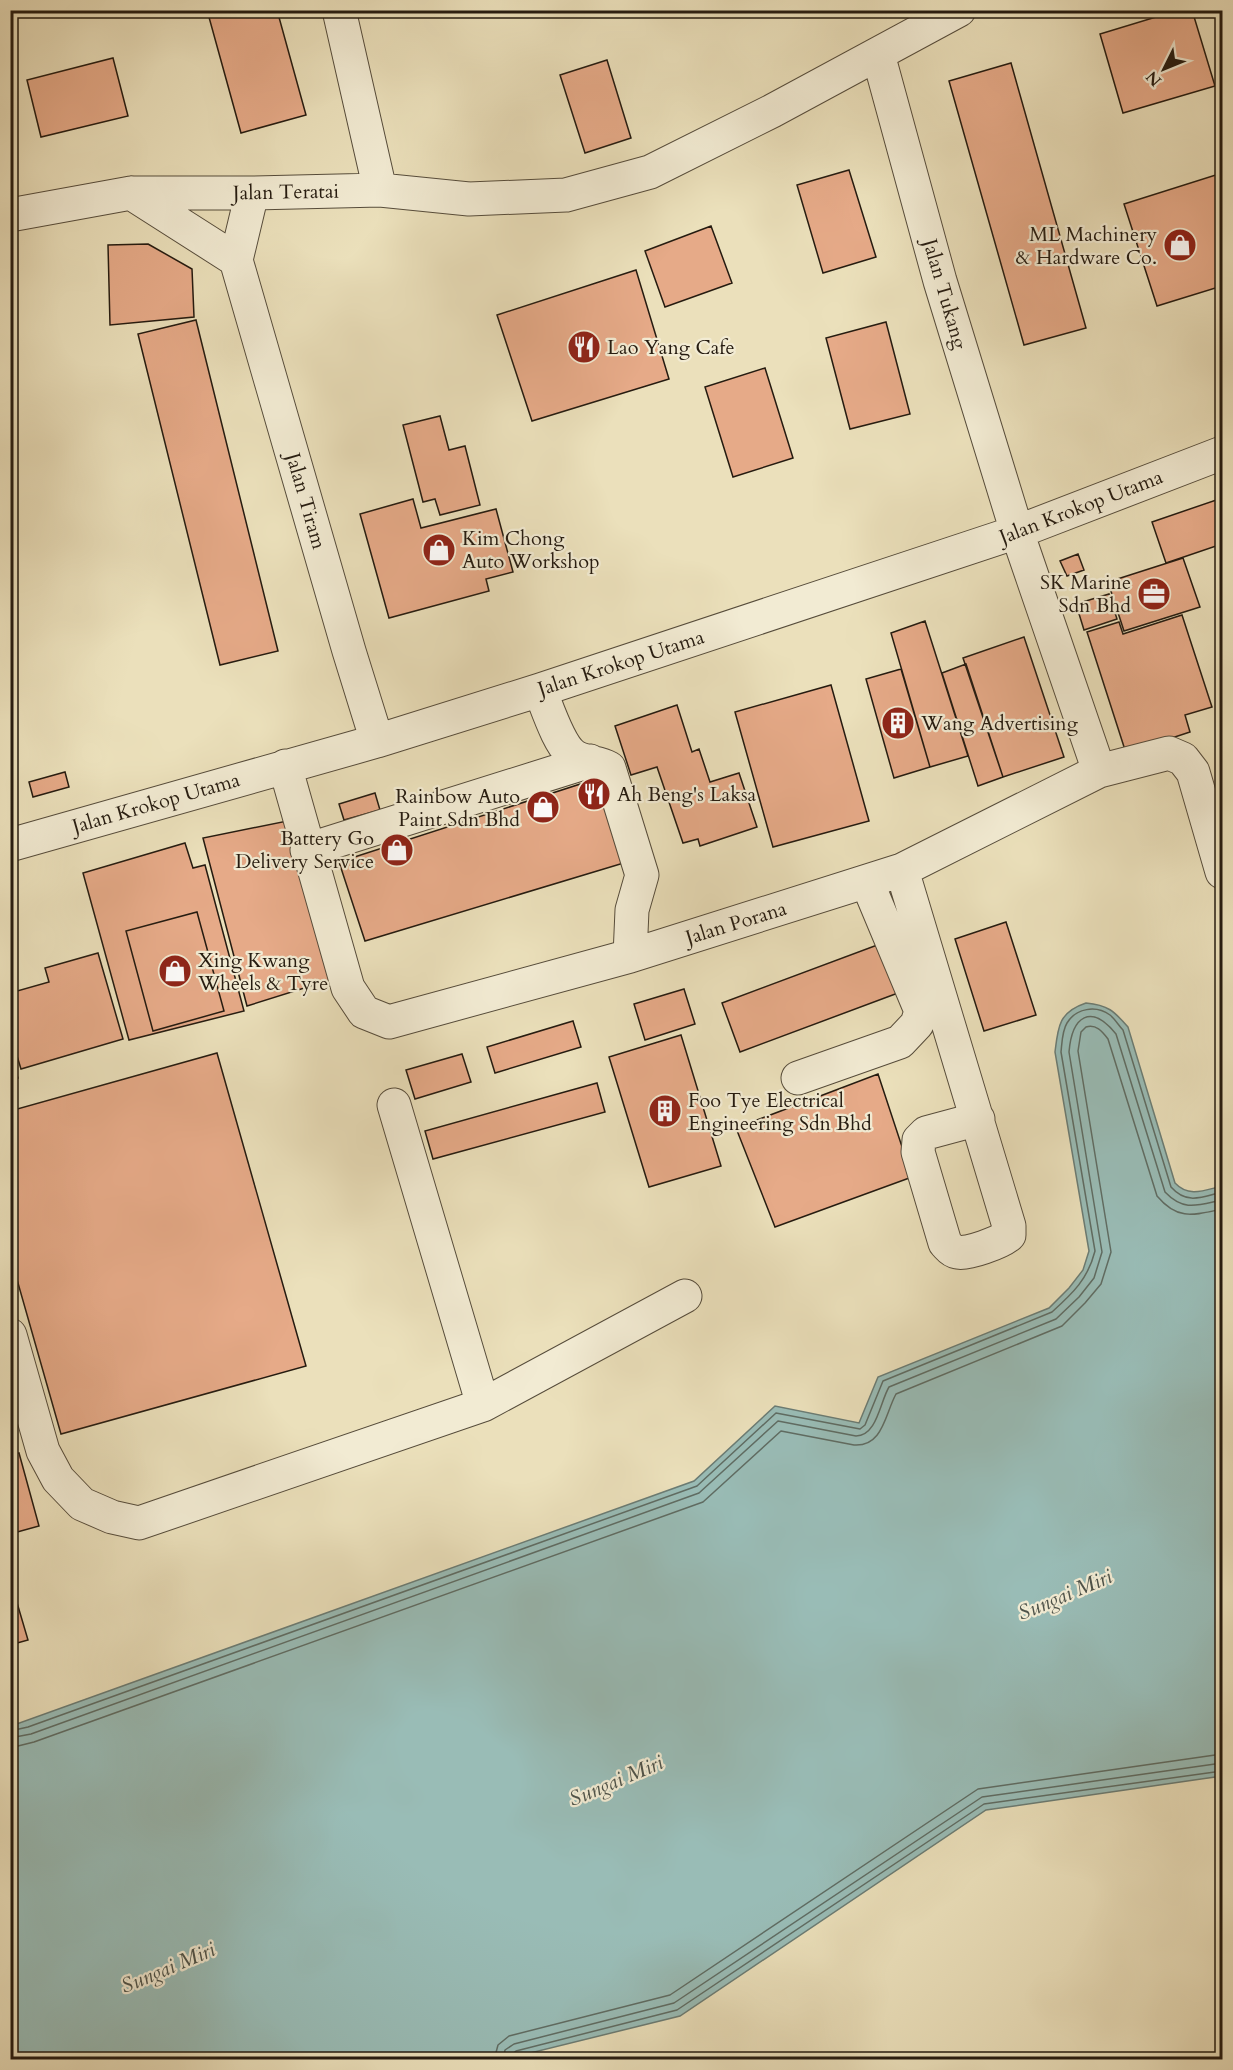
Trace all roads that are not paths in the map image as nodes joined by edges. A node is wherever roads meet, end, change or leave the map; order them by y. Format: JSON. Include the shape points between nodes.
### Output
{"nodes":[{"id":1,"x":339,"y":10,"type":"edge"},
{"id":2,"x":944,"y":15,"type":"edge"},
{"id":3,"x":878,"y":54,"type":"junction"},
{"id":4,"x":380,"y":190,"type":"junction"},
{"id":5,"x":131,"y":193,"type":"junction"},
{"id":6,"x":252,"y":193,"type":"junction"},
{"id":7,"x":10,"y":215,"type":"edge"},
{"id":8,"x":236,"y":260,"type":"junction"},
{"id":9,"x":1222,"y":453,"type":"edge"},
{"id":10,"x":1017,"y":532,"type":"junction"},
{"id":11,"x":540,"y":690,"type":"junction"},
{"id":12,"x":377,"y":741,"type":"junction"},
{"id":13,"x":590,"y":761,"type":"junction"},
{"id":14,"x":285,"y":766,"type":"junction"},
{"id":15,"x":1099,"y":771,"type":"junction"},
{"id":16,"x":10,"y":845,"type":"edge"},
{"id":17,"x":307,"y":850,"type":"junction"},
{"id":18,"x":902,"y":870,"type":"junction"},
{"id":19,"x":1222,"y":872,"type":"edge"},
{"id":20,"x":867,"y":882,"type":"junction"},
{"id":21,"x":630,"y":956,"type":"junction"},
{"id":22,"x":798,"y":1078,"type":"dead end"},
{"id":23,"x":394,"y":1105,"type":"dead end"},
{"id":24,"x":978,"y":1119,"type":"dead end"},
{"id":25,"x":685,"y":1296,"type":"dead end"},
{"id":26,"x":10,"y":1335,"type":"edge"},
{"id":27,"x":483,"y":1405,"type":"junction"}],
"edges":[{"from":1,"to":4,"type":"street"},
{"from":2,"to":3,"type":"street","name":"Jalan Teratai"},
{"from":3,"to":4,"type":"street","name":"Jalan Teratai","via":[[650,171],[566,195],[469,199]]},
{"from":3,"to":10,"type":"street","name":"Jalan Tukang","via":[[940,281]]},
{"from":4,"to":6,"type":"street","name":"Jalan Teratai"},
{"from":5,"to":6,"type":"street","name":"Jalan Teratai"},
{"from":5,"to":7,"type":"street","name":"Jalan Teratai"},
{"from":5,"to":8,"type":"street"},
{"from":6,"to":8,"type":"street"},
{"from":8,"to":12,"type":"street","name":"Jalan Tiram"},
{"from":9,"to":10,"type":"street","name":"Jalan Krokop Utama"},
{"from":10,"to":11,"type":"street","name":"Jalan Krokop Utama"},
{"from":10,"to":15,"type":"street"},
{"from":11,"to":12,"type":"street","name":"Jalan Krokop Utama"},
{"from":11,"to":13,"type":"street","via":[[567,750]]},
{"from":12,"to":14,"type":"street","name":"Jalan Krokop Utama"},
{"from":13,"to":17,"type":"street"},
{"from":13,"to":21,"type":"street","via":[[609,768],[642,875],[632,910]]},
{"from":14,"to":16,"type":"street","name":"Jalan Krokop Utama"},
{"from":14,"to":17,"type":"street","name":"Jalan Porana"},
{"from":15,"to":18,"type":"street","name":"Jalan Porana"},
{"from":15,"to":19,"type":"street","name":"Jalan Porana","via":[[1169,753],[1183,759],[1193,772]]},
{"from":17,"to":21,"type":"street","name":"Jalan Porana","via":[[348,988],[364,1012],[390,1022]]},
{"from":18,"to":20,"type":"street","name":"Jalan Porana"},
{"from":18,"to":24,"type":"street"},
{"from":20,"to":21,"type":"street","name":"Jalan Porana"},
{"from":20,"to":22,"type":"street","via":[[921,1011],[918,1024],[900,1042]]},
{"from":23,"to":27,"type":"street"},
{"from":25,"to":27,"type":"street"},
{"from":26,"to":27,"type":"street","via":[[43,1451],[58,1479],[82,1504],[139,1523]]}]}
